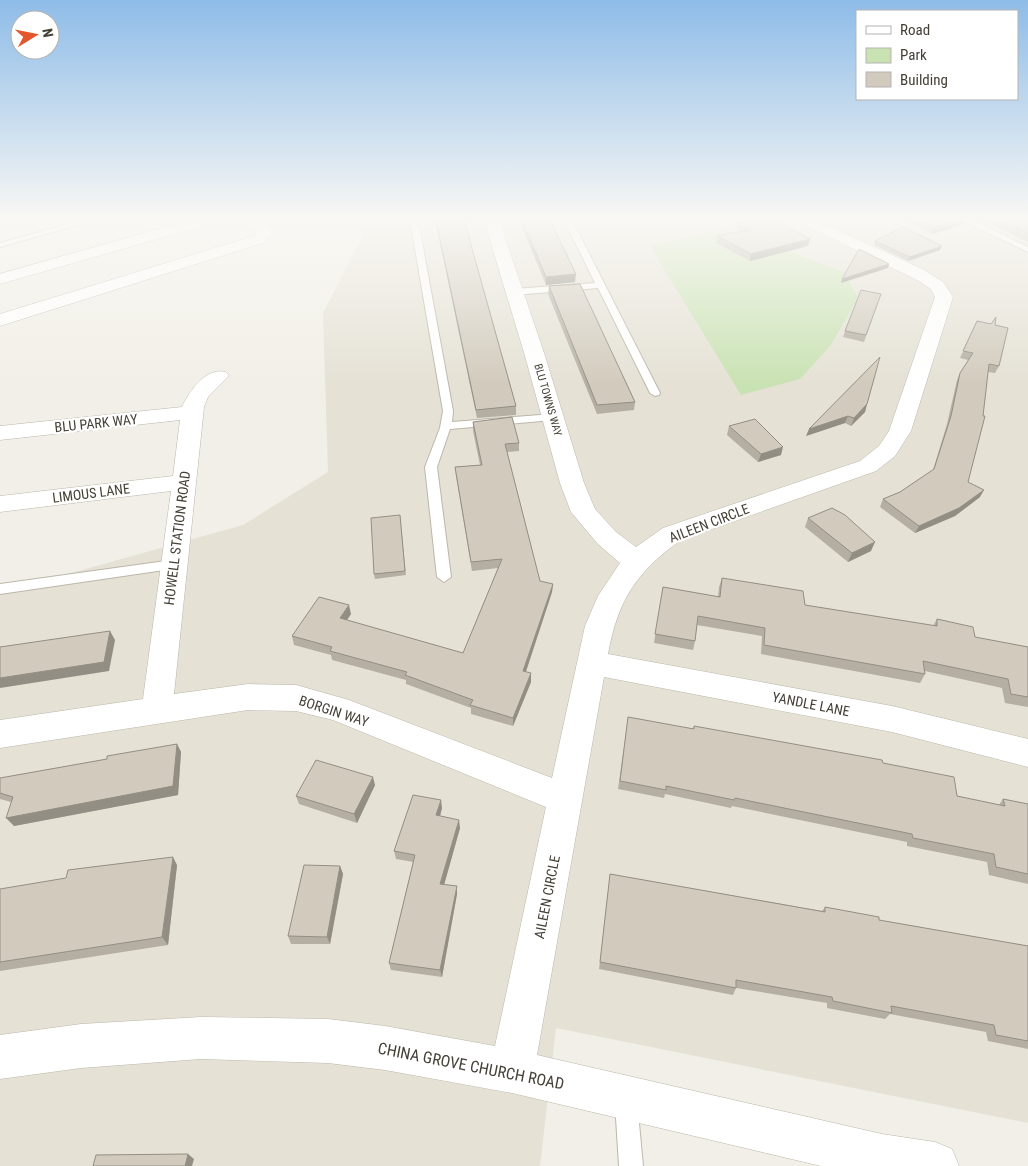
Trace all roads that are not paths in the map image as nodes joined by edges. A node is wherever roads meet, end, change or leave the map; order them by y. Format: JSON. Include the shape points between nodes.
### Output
{"nodes":[{"id":1,"x":16,"y":274,"type":"edge"},
{"id":2,"x":149,"y":274,"type":"edge"},
{"id":3,"x":424,"y":274,"type":"edge"},
{"id":4,"x":508,"y":274,"type":"edge"},
{"id":5,"x":595,"y":274,"type":"edge"},
{"id":6,"x":919,"y":274,"type":"edge"},
{"id":7,"x":0,"y":279,"type":"edge"},
{"id":8,"x":600,"y":285,"type":"junction"},
{"id":9,"x":514,"y":292,"type":"junction"},
{"id":10,"x":0,"y":320,"type":"edge"},
{"id":11,"x":219,"y":376,"type":"dead end"},
{"id":12,"x":655,"y":393,"type":"dead end"},
{"id":13,"x":192,"y":412,"type":"junction"},
{"id":14,"x":553,"y":417,"type":"junction"},
{"id":15,"x":447,"y":426,"type":"junction"},
{"id":16,"x":0,"y":433,"type":"edge"},
{"id":17,"x":183,"y":482,"type":"junction"},
{"id":18,"x":0,"y":504,"type":"edge"},
{"id":19,"x":635,"y":561,"type":"junction"},
{"id":20,"x":173,"y":565,"type":"junction"},
{"id":21,"x":444,"y":577,"type":"dead end"},
{"id":22,"x":0,"y":589,"type":"edge"},
{"id":23,"x":592,"y":663,"type":"junction"},
{"id":24,"x":157,"y":710,"type":"junction"},
{"id":25,"x":0,"y":734,"type":"edge"},
{"id":26,"x":1028,"y":753,"type":"edge"},
{"id":27,"x":566,"y":798,"type":"junction"},
{"id":28,"x":0,"y":1057,"type":"edge"},
{"id":29,"x":512,"y":1071,"type":"junction"},
{"id":30,"x":626,"y":1098,"type":"junction"},
{"id":31,"x":927,"y":1165,"type":"edge"},
{"id":32,"x":631,"y":1166,"type":"edge"}],
"edges":[{"from":1,"to":7,"type":"street"},
{"from":2,"to":10,"type":"street"},
{"from":3,"to":15,"type":"lane","via":[[448,411]]},
{"from":4,"to":9,"type":"street","name":"BLU TOWNS WAY"},
{"from":5,"to":8,"type":"lane"},
{"from":6,"to":19,"type":"street","name":"AILEEN CIRCLE","via":[[943,292],[944,298],[896,439],[881,459],[672,534]]},
{"from":8,"to":9,"type":"lane"},
{"from":8,"to":12,"type":"lane"},
{"from":9,"to":14,"type":"street","name":"BLU TOWNS WAY"},
{"from":11,"to":13,"type":"street","name":"HOWELL STATION ROAD","via":[[199,394]]},
{"from":13,"to":16,"type":"street","name":"BLU PARK WAY"},
{"from":13,"to":17,"type":"street","name":"HOWELL STATION ROAD"},
{"from":14,"to":15,"type":"lane"},
{"from":14,"to":19,"type":"street","name":"BLU TOWNS WAY","via":[[584,512],[607,538]]},
{"from":15,"to":21,"type":"lane","via":[[431,467]]},
{"from":17,"to":18,"type":"street","name":"LIMOUS LANE"},
{"from":17,"to":20,"type":"street","name":"HOWELL STATION ROAD"},
{"from":19,"to":23,"type":"street","name":"AILEEN CIRCLE","via":[[610,598]]},
{"from":20,"to":22,"type":"lane"},
{"from":20,"to":24,"type":"street","name":"HOWELL STATION ROAD"},
{"from":23,"to":26,"type":"street","name":"YANDLE LANE","via":[[892,719]]},
{"from":23,"to":27,"type":"street","name":"AILEEN CIRCLE"},
{"from":24,"to":25,"type":"street","name":"BORGIN WAY"},
{"from":24,"to":27,"type":"street","name":"BORGIN WAY","via":[[248,697],[296,698],[338,709]]},
{"from":27,"to":29,"type":"street","name":"AILEEN CIRCLE"},
{"from":28,"to":29,"type":"street","name":"CHINA GROVE CHURCH ROAD","via":[[81,1046],[201,1038],[328,1041]]},
{"from":29,"to":30,"type":"street","name":"CHINA GROVE CHURCH ROAD"},
{"from":30,"to":31,"type":"street","name":"CHINA GROVE CHURCH ROAD"},
{"from":30,"to":32,"type":"lane"}]}
